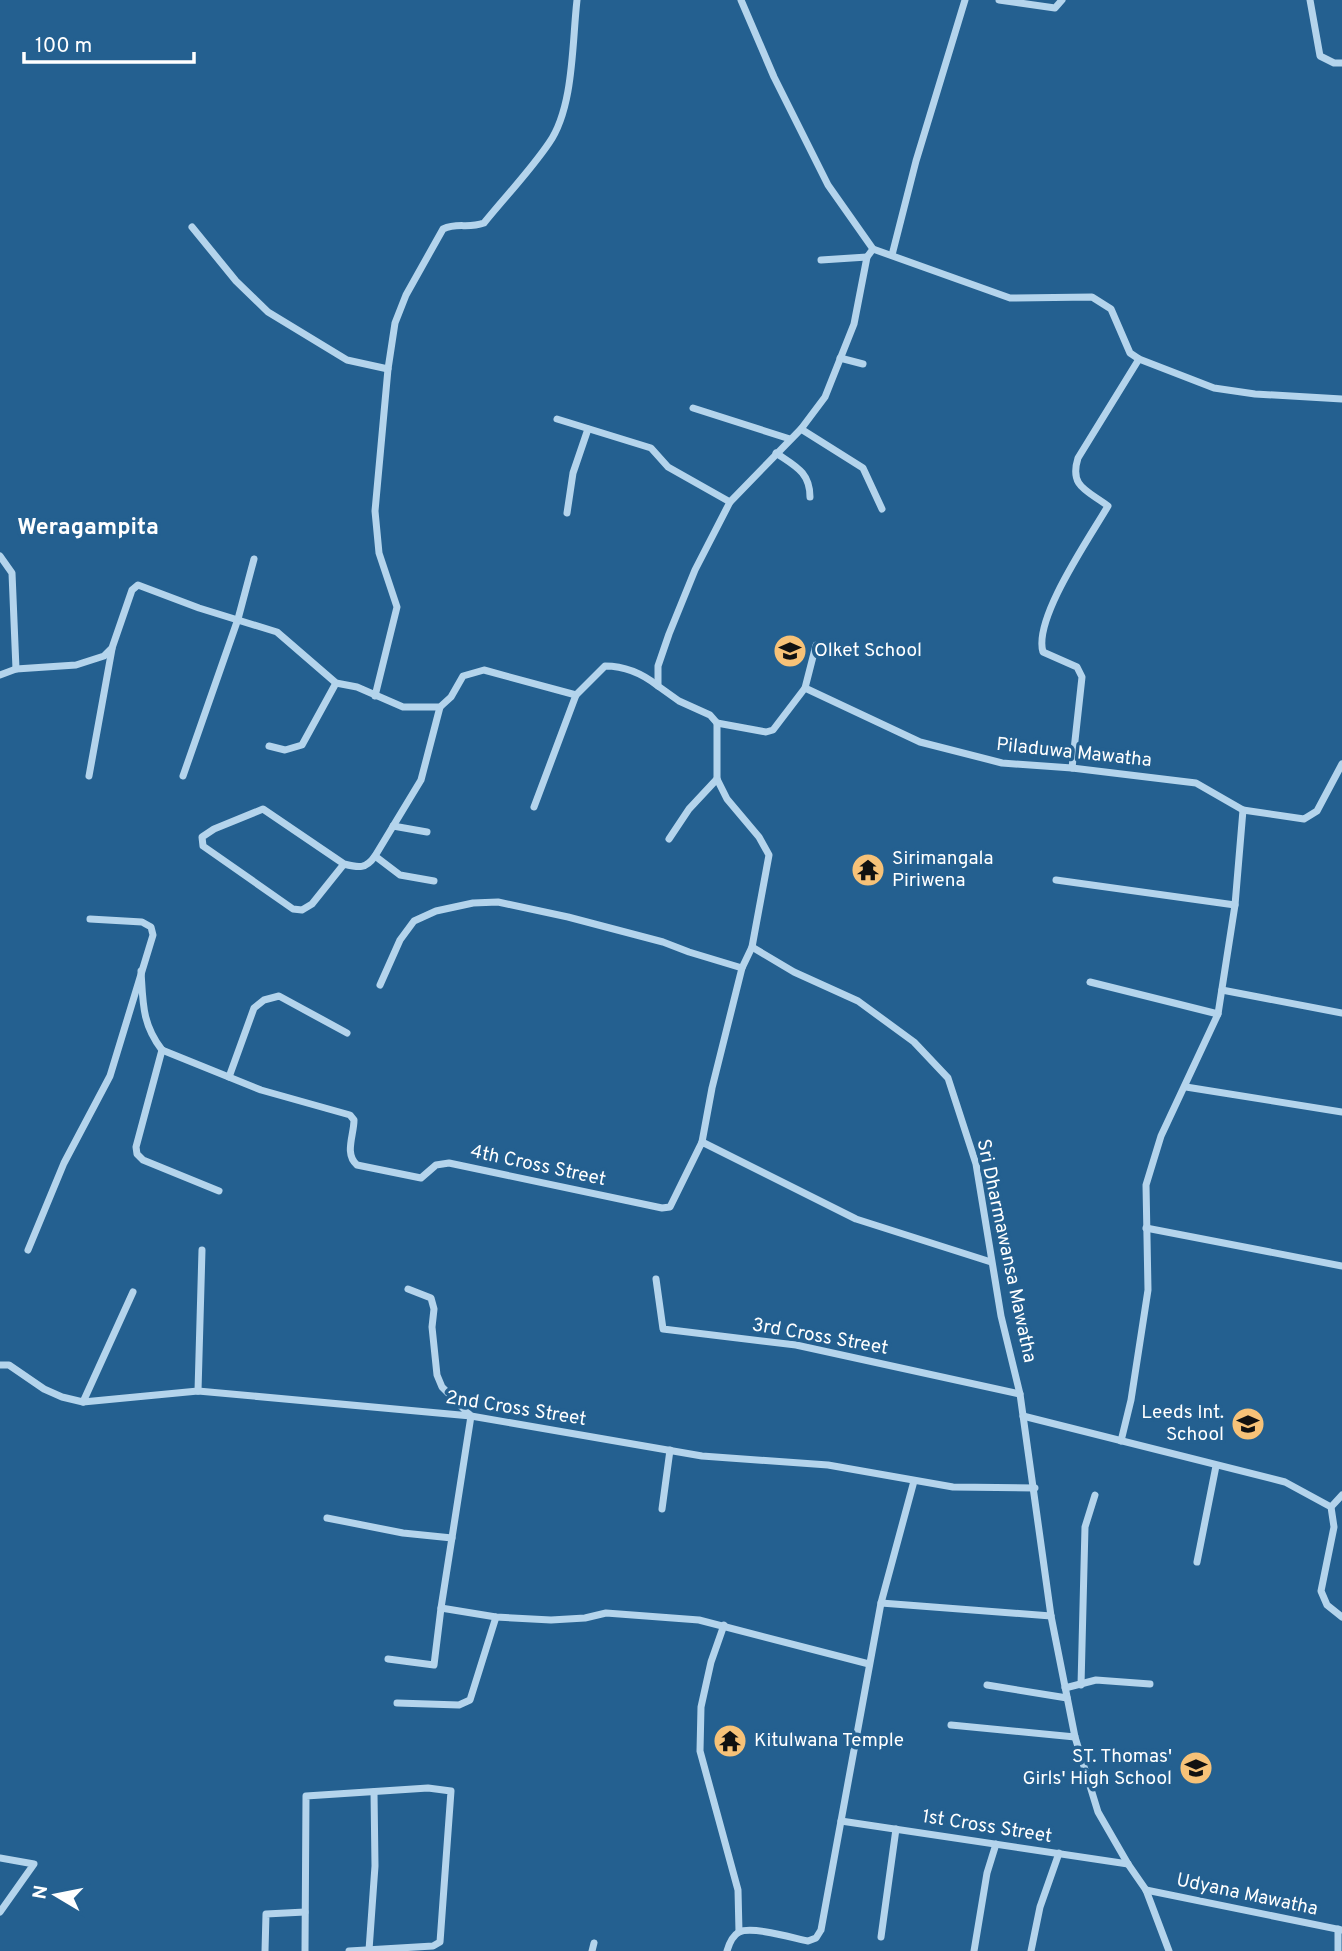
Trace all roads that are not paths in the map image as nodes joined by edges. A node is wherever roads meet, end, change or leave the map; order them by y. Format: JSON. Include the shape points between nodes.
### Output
{"nodes":[{"id":1,"x":577,"y":0,"type":"edge"},
{"id":2,"x":741,"y":0,"type":"edge"},
{"id":3,"x":965,"y":0,"type":"edge"},
{"id":4,"x":999,"y":0,"type":"edge"},
{"id":5,"x":1062,"y":0,"type":"edge"},
{"id":6,"x":1310,"y":0,"type":"edge"},
{"id":7,"x":1342,"y":63,"type":"edge"},
{"id":8,"x":192,"y":227,"type":"dead end"},
{"id":9,"x":873,"y":249,"type":"junction"},
{"id":10,"x":892,"y":255,"type":"junction"},
{"id":11,"x":867,"y":257,"type":"junction"},
{"id":12,"x":821,"y":260,"type":"dead end"},
{"id":13,"x":840,"y":358,"type":"junction"},
{"id":14,"x":1139,"y":359,"type":"junction"},
{"id":15,"x":863,"y":363,"type":"dead end"},
{"id":16,"x":388,"y":369,"type":"junction"},
{"id":17,"x":1342,"y":399,"type":"edge"},
{"id":18,"x":693,"y":408,"type":"dead end"},
{"id":19,"x":556,"y":419,"type":"dead end"},
{"id":20,"x":588,"y":429,"type":"junction"},
{"id":21,"x":801,"y":429,"type":"junction"},
{"id":22,"x":790,"y":439,"type":"junction"},
{"id":23,"x":776,"y":453,"type":"junction"},
{"id":24,"x":810,"y":498,"type":"dead end"},
{"id":25,"x":730,"y":502,"type":"junction"},
{"id":26,"x":882,"y":509,"type":"dead end"},
{"id":27,"x":567,"y":513,"type":"dead end"},
{"id":28,"x":0,"y":556,"type":"edge"},
{"id":29,"x":254,"y":559,"type":"dead end"},
{"id":30,"x":238,"y":619,"type":"junction"},
{"id":31,"x":816,"y":645,"type":"dead end"},
{"id":32,"x":112,"y":648,"type":"junction"},
{"id":33,"x":16,"y":669,"type":"junction"},
{"id":34,"x":0,"y":675,"type":"edge"},
{"id":35,"x":336,"y":683,"type":"junction"},
{"id":36,"x":658,"y":686,"type":"junction"},
{"id":37,"x":805,"y":688,"type":"junction"},
{"id":38,"x":576,"y":695,"type":"junction"},
{"id":39,"x":374,"y":696,"type":"junction"},
{"id":40,"x":440,"y":707,"type":"junction"},
{"id":41,"x":716,"y":723,"type":"junction"},
{"id":42,"x":269,"y":746,"type":"dead end"},
{"id":43,"x":1342,"y":764,"type":"edge"},
{"id":44,"x":1072,"y":768,"type":"junction"},
{"id":45,"x":89,"y":776,"type":"dead end"},
{"id":46,"x":183,"y":776,"type":"dead end"},
{"id":47,"x":717,"y":779,"type":"junction"},
{"id":48,"x":534,"y":807,"type":"dead end"},
{"id":49,"x":1243,"y":810,"type":"junction"},
{"id":50,"x":393,"y":826,"type":"junction"},
{"id":51,"x":427,"y":832,"type":"dead end"},
{"id":52,"x":669,"y":839,"type":"dead end"},
{"id":53,"x":375,"y":856,"type":"junction"},
{"id":54,"x":344,"y":864,"type":"junction"},
{"id":55,"x":1056,"y":880,"type":"dead end"},
{"id":56,"x":434,"y":881,"type":"dead end"},
{"id":57,"x":1234,"y":905,"type":"junction"},
{"id":58,"x":90,"y":919,"type":"dead end"},
{"id":59,"x":752,"y":947,"type":"junction"},
{"id":60,"x":742,"y":968,"type":"junction"},
{"id":61,"x":141,"y":971,"type":"junction"},
{"id":62,"x":1090,"y":982,"type":"dead end"},
{"id":63,"x":380,"y":985,"type":"dead end"},
{"id":64,"x":1222,"y":990,"type":"junction"},
{"id":65,"x":1342,"y":1013,"type":"edge"},
{"id":66,"x":1218,"y":1014,"type":"junction"},
{"id":67,"x":347,"y":1033,"type":"dead end"},
{"id":68,"x":162,"y":1050,"type":"junction"},
{"id":69,"x":229,"y":1077,"type":"junction"},
{"id":70,"x":1186,"y":1087,"type":"junction"},
{"id":71,"x":1342,"y":1112,"type":"edge"},
{"id":72,"x":702,"y":1142,"type":"junction"},
{"id":73,"x":219,"y":1191,"type":"dead end"},
{"id":74,"x":1146,"y":1228,"type":"junction"},
{"id":75,"x":28,"y":1250,"type":"dead end"},
{"id":76,"x":202,"y":1250,"type":"dead end"},
{"id":77,"x":991,"y":1262,"type":"junction"},
{"id":78,"x":1342,"y":1266,"type":"edge"},
{"id":79,"x":656,"y":1279,"type":"dead end"},
{"id":80,"x":408,"y":1289,"type":"dead end"},
{"id":81,"x":133,"y":1292,"type":"dead end"},
{"id":82,"x":0,"y":1365,"type":"edge"},
{"id":83,"x":198,"y":1391,"type":"junction"},
{"id":84,"x":1020,"y":1394,"type":"junction"},
{"id":85,"x":83,"y":1402,"type":"junction"},
{"id":86,"x":471,"y":1416,"type":"junction"},
{"id":87,"x":1023,"y":1416,"type":"junction"},
{"id":88,"x":1121,"y":1441,"type":"junction"},
{"id":89,"x":670,"y":1450,"type":"junction"},
{"id":90,"x":1216,"y":1466,"type":"junction"},
{"id":91,"x":914,"y":1481,"type":"junction"},
{"id":92,"x":1035,"y":1488,"type":"junction"},
{"id":93,"x":1095,"y":1495,"type":"dead end"},
{"id":94,"x":1342,"y":1495,"type":"edge"},
{"id":95,"x":1331,"y":1507,"type":"junction"},
{"id":96,"x":662,"y":1509,"type":"dead end"},
{"id":97,"x":327,"y":1518,"type":"dead end"},
{"id":98,"x":452,"y":1538,"type":"junction"},
{"id":99,"x":1197,"y":1562,"type":"dead end"},
{"id":100,"x":881,"y":1603,"type":"junction"},
{"id":101,"x":441,"y":1608,"type":"junction"},
{"id":102,"x":1051,"y":1616,"type":"junction"},
{"id":103,"x":496,"y":1617,"type":"junction"},
{"id":104,"x":1342,"y":1617,"type":"edge"},
{"id":105,"x":724,"y":1625,"type":"junction"},
{"id":106,"x":388,"y":1659,"type":"dead end"},
{"id":107,"x":869,"y":1664,"type":"junction"},
{"id":108,"x":1150,"y":1684,"type":"dead end"},
{"id":109,"x":987,"y":1685,"type":"dead end"},
{"id":110,"x":1081,"y":1685,"type":"junction"},
{"id":111,"x":1065,"y":1688,"type":"junction"},
{"id":112,"x":1067,"y":1698,"type":"junction"},
{"id":113,"x":397,"y":1703,"type":"dead end"},
{"id":114,"x":951,"y":1725,"type":"dead end"},
{"id":115,"x":1074,"y":1737,"type":"junction"},
{"id":116,"x":374,"y":1792,"type":"junction"},
{"id":117,"x":841,"y":1821,"type":"junction"},
{"id":118,"x":897,"y":1829,"type":"junction"},
{"id":119,"x":996,"y":1844,"type":"junction"},
{"id":120,"x":1059,"y":1853,"type":"junction"},
{"id":121,"x":0,"y":1858,"type":"edge"},
{"id":122,"x":1128,"y":1864,"type":"junction"},
{"id":123,"x":1146,"y":1890,"type":"junction"},
{"id":124,"x":0,"y":1912,"type":"edge"},
{"id":125,"x":305,"y":1912,"type":"junction"},
{"id":126,"x":1340,"y":1930,"type":"edge"},
{"id":127,"x":739,"y":1932,"type":"junction"},
{"id":128,"x":881,"y":1937,"type":"dead end"},
{"id":129,"x":369,"y":1950,"type":"edge"},
{"id":130,"x":265,"y":1951,"type":"edge"},
{"id":131,"x":305,"y":1951,"type":"edge"},
{"id":132,"x":349,"y":1951,"type":"edge"},
{"id":133,"x":727,"y":1951,"type":"edge"},
{"id":134,"x":974,"y":1951,"type":"edge"},
{"id":135,"x":1031,"y":1951,"type":"edge"},
{"id":136,"x":1169,"y":1951,"type":"edge"},
{"id":137,"x":1338,"y":1951,"type":"edge"}],
"edges":[{"from":1,"to":16,"type":"street","via":[[567,92],[550,142],[484,223],[443,229],[395,323]]},
{"from":2,"to":9,"type":"street","via":[[828,186]]},
{"from":3,"to":10,"type":"street"},
{"from":4,"to":5,"type":"street","via":[[1055,8]]},
{"from":6,"to":7,"type":"street","via":[[1320,56]]},
{"from":8,"to":16,"type":"street","via":[[268,312],[346,360]]},
{"from":9,"to":10,"type":"street"},
{"from":9,"to":11,"type":"street"},
{"from":10,"to":14,"type":"street","via":[[1010,298],[1092,297],[1111,309],[1130,353]]},
{"from":11,"to":12,"type":"street"},
{"from":11,"to":13,"type":"street","via":[[854,324]]},
{"from":13,"to":15,"type":"street"},
{"from":13,"to":21,"type":"street","via":[[825,397]]},
{"from":14,"to":17,"type":"street","via":[[1214,388]]},
{"from":14,"to":44,"type":"street","via":[[1078,458],[1076,481],[1108,506],[1050,607],[1041,645],[1043,652],[1077,667],[1082,677]]},
{"from":16,"to":39,"type":"street","via":[[375,511],[379,553],[397,607]]},
{"from":18,"to":22,"type":"street"},
{"from":19,"to":20,"type":"street"},
{"from":20,"to":25,"type":"street","via":[[651,448],[668,467]]},
{"from":20,"to":27,"type":"street","via":[[573,473]]},
{"from":21,"to":22,"type":"street"},
{"from":21,"to":26,"type":"street","via":[[863,468]]},
{"from":22,"to":23,"type":"street"},
{"from":23,"to":24,"type":"street","via":[[804,474],[810,483]]},
{"from":23,"to":25,"type":"street"},
{"from":25,"to":36,"type":"street","via":[[669,634],[658,666]]},
{"from":28,"to":33,"type":"street","via":[[12,573]]},
{"from":29,"to":30,"type":"street"},
{"from":30,"to":32,"type":"street","via":[[138,585],[132,590]]},
{"from":30,"to":35,"type":"street","via":[[277,632]]},
{"from":30,"to":46,"type":"street"},
{"from":31,"to":37,"type":"street"},
{"from":32,"to":33,"type":"street","via":[[104,656],[76,665]]},
{"from":32,"to":45,"type":"street"},
{"from":33,"to":34,"type":"street"},
{"from":35,"to":39,"type":"street"},
{"from":35,"to":42,"type":"street","via":[[302,745],[285,750]]},
{"from":36,"to":38,"type":"street","via":[[617,666],[605,666]]},
{"from":36,"to":41,"type":"street","via":[[710,715]]},
{"from":37,"to":41,"type":"street","via":[[773,730]]},
{"from":37,"to":44,"type":"street","name":"Piladuwa Mawatha","via":[[920,742],[1002,763]]},
{"from":38,"to":40,"type":"street","via":[[484,670],[463,676],[452,697]]},
{"from":38,"to":48,"type":"street"},
{"from":39,"to":40,"type":"street","via":[[403,707]]},
{"from":40,"to":50,"type":"street","via":[[421,780]]},
{"from":41,"to":47,"type":"street"},
{"from":43,"to":49,"type":"street","name":"Piladuwa Mawatha","via":[[1317,811],[1304,819]]},
{"from":44,"to":49,"type":"street","name":"Piladuwa Mawatha","via":[[1196,783]]},
{"from":47,"to":52,"type":"street"},
{"from":47,"to":59,"type":"street","via":[[769,855]]},
{"from":49,"to":57,"type":"street"},
{"from":50,"to":51,"type":"street"},
{"from":50,"to":53,"type":"street"},
{"from":53,"to":54,"type":"street","via":[[360,868]]},
{"from":53,"to":56,"type":"street","via":[[400,875]]},
{"from":54,"to":54,"type":"street","via":[[263,810],[202,837],[202,846],[293,909],[312,904]]},
{"from":55,"to":57,"type":"street"},
{"from":57,"to":64,"type":"street"},
{"from":58,"to":61,"type":"street","via":[[142,922],[151,927],[153,935]]},
{"from":59,"to":60,"type":"street"},
{"from":59,"to":77,"type":"street","name":"Sri Dharmawansa Mawatha","via":[[858,1001],[914,1042],[948,1078],[976,1164]]},
{"from":60,"to":63,"type":"street","via":[[568,917],[498,902],[473,903],[414,921]]},
{"from":60,"to":72,"type":"street"},
{"from":61,"to":68,"type":"street","via":[[144,1015]]},
{"from":61,"to":75,"type":"street","via":[[110,1076],[64,1163]]},
{"from":62,"to":66,"type":"street"},
{"from":64,"to":65,"type":"street"},
{"from":64,"to":66,"type":"street"},
{"from":66,"to":70,"type":"street"},
{"from":67,"to":69,"type":"street","via":[[279,996],[264,1000],[254,1009]]},
{"from":68,"to":69,"type":"street","name":"4th Cross Street"},
{"from":68,"to":73,"type":"street","via":[[137,1154]]},
{"from":69,"to":72,"type":"street","name":"4th Cross Street","via":[[350,1115],[354,1119],[353,1162],[421,1178],[436,1165],[449,1163],[670,1207]]},
{"from":70,"to":71,"type":"street"},
{"from":70,"to":74,"type":"street","via":[[1150,1166]]},
{"from":72,"to":77,"type":"street","via":[[856,1219]]},
{"from":74,"to":78,"type":"street"},
{"from":74,"to":88,"type":"street","via":[[1148,1290]]},
{"from":76,"to":83,"type":"street"},
{"from":77,"to":84,"type":"street","name":"Sri Dharmawansa Mawatha"},
{"from":79,"to":84,"type":"street","name":"3rd Cross Street","via":[[663,1329],[796,1345]]},
{"from":80,"to":86,"type":"street","via":[[430,1298],[437,1375],[442,1387]]},
{"from":81,"to":85,"type":"street"},
{"from":82,"to":85,"type":"street","name":"2nd Cross Street","via":[[9,1365],[44,1389]]},
{"from":83,"to":85,"type":"street","name":"2nd Cross Street"},
{"from":83,"to":86,"type":"street","name":"2nd Cross Street"},
{"from":84,"to":87,"type":"street","name":"Sri Dharmawansa Mawatha"},
{"from":86,"to":89,"type":"street","name":"2nd Cross Street"},
{"from":86,"to":98,"type":"street"},
{"from":87,"to":88,"type":"street"},
{"from":87,"to":92,"type":"street","name":"Sri Dharmawansa Mawatha"},
{"from":88,"to":90,"type":"street"},
{"from":89,"to":91,"type":"street","name":"2nd Cross Street","via":[[828,1465]]},
{"from":89,"to":96,"type":"street"},
{"from":90,"to":95,"type":"street","via":[[1285,1482]]},
{"from":90,"to":99,"type":"street"},
{"from":91,"to":92,"type":"street","name":"2nd Cross Street","via":[[953,1487]]},
{"from":91,"to":100,"type":"street"},
{"from":92,"to":102,"type":"street","name":"Sri Dharmawansa Mawatha"},
{"from":93,"to":110,"type":"street","via":[[1085,1527]]},
{"from":94,"to":95,"type":"street"},
{"from":95,"to":104,"type":"street","via":[[1334,1527],[1321,1591],[1327,1605]]},
{"from":97,"to":98,"type":"street"},
{"from":98,"to":101,"type":"street"},
{"from":100,"to":102,"type":"street"},
{"from":100,"to":107,"type":"street"},
{"from":101,"to":103,"type":"street"},
{"from":101,"to":106,"type":"street","via":[[434,1665]]},
{"from":102,"to":111,"type":"street","name":"Sri Dharmawansa Mawatha"},
{"from":103,"to":105,"type":"street","via":[[551,1620],[606,1613]]},
{"from":103,"to":113,"type":"street","via":[[470,1700],[459,1705]]},
{"from":105,"to":107,"type":"street"},
{"from":105,"to":127,"type":"street","via":[[701,1707],[700,1751],[738,1890]]},
{"from":107,"to":117,"type":"street"},
{"from":108,"to":110,"type":"street","via":[[1096,1681]]},
{"from":109,"to":112,"type":"street"},
{"from":110,"to":111,"type":"street"},
{"from":111,"to":112,"type":"street","name":"Sri Dharmawansa Mawatha"},
{"from":112,"to":115,"type":"street","name":"Sri Dharmawansa Mawatha"},
{"from":114,"to":115,"type":"street"},
{"from":115,"to":122,"type":"street","name":"Sri Dharmawansa Mawatha","via":[[1098,1812]]},
{"from":116,"to":125,"type":"street","via":[[306,1796]]},
{"from":116,"to":129,"type":"street"},
{"from":116,"to":129,"type":"street","via":[[451,1791],[440,1942]]},
{"from":117,"to":118,"type":"street","name":"1st Cross Street"},
{"from":117,"to":127,"type":"street","via":[[816,1938],[808,1941],[753,1930]]},
{"from":118,"to":119,"type":"street","name":"1st Cross Street"},
{"from":118,"to":128,"type":"street"},
{"from":119,"to":120,"type":"street","name":"1st Cross Street"},
{"from":119,"to":134,"type":"street"},
{"from":120,"to":122,"type":"street","name":"1st Cross Street"},
{"from":120,"to":135,"type":"street"},
{"from":121,"to":124,"type":"street","via":[[34,1864]]},
{"from":122,"to":123,"type":"street","name":"Sri Dharmawansa Mawatha"},
{"from":123,"to":126,"type":"street","name":"Udyana Mawatha"},
{"from":123,"to":136,"type":"street","name":"Sri Dharmawansa Mawatha"},
{"from":125,"to":130,"type":"street","via":[[266,1914]]},
{"from":125,"to":131,"type":"street"},
{"from":126,"to":137,"type":"street"},
{"from":127,"to":133,"type":"street"},
{"from":129,"to":132,"type":"street"}]}
